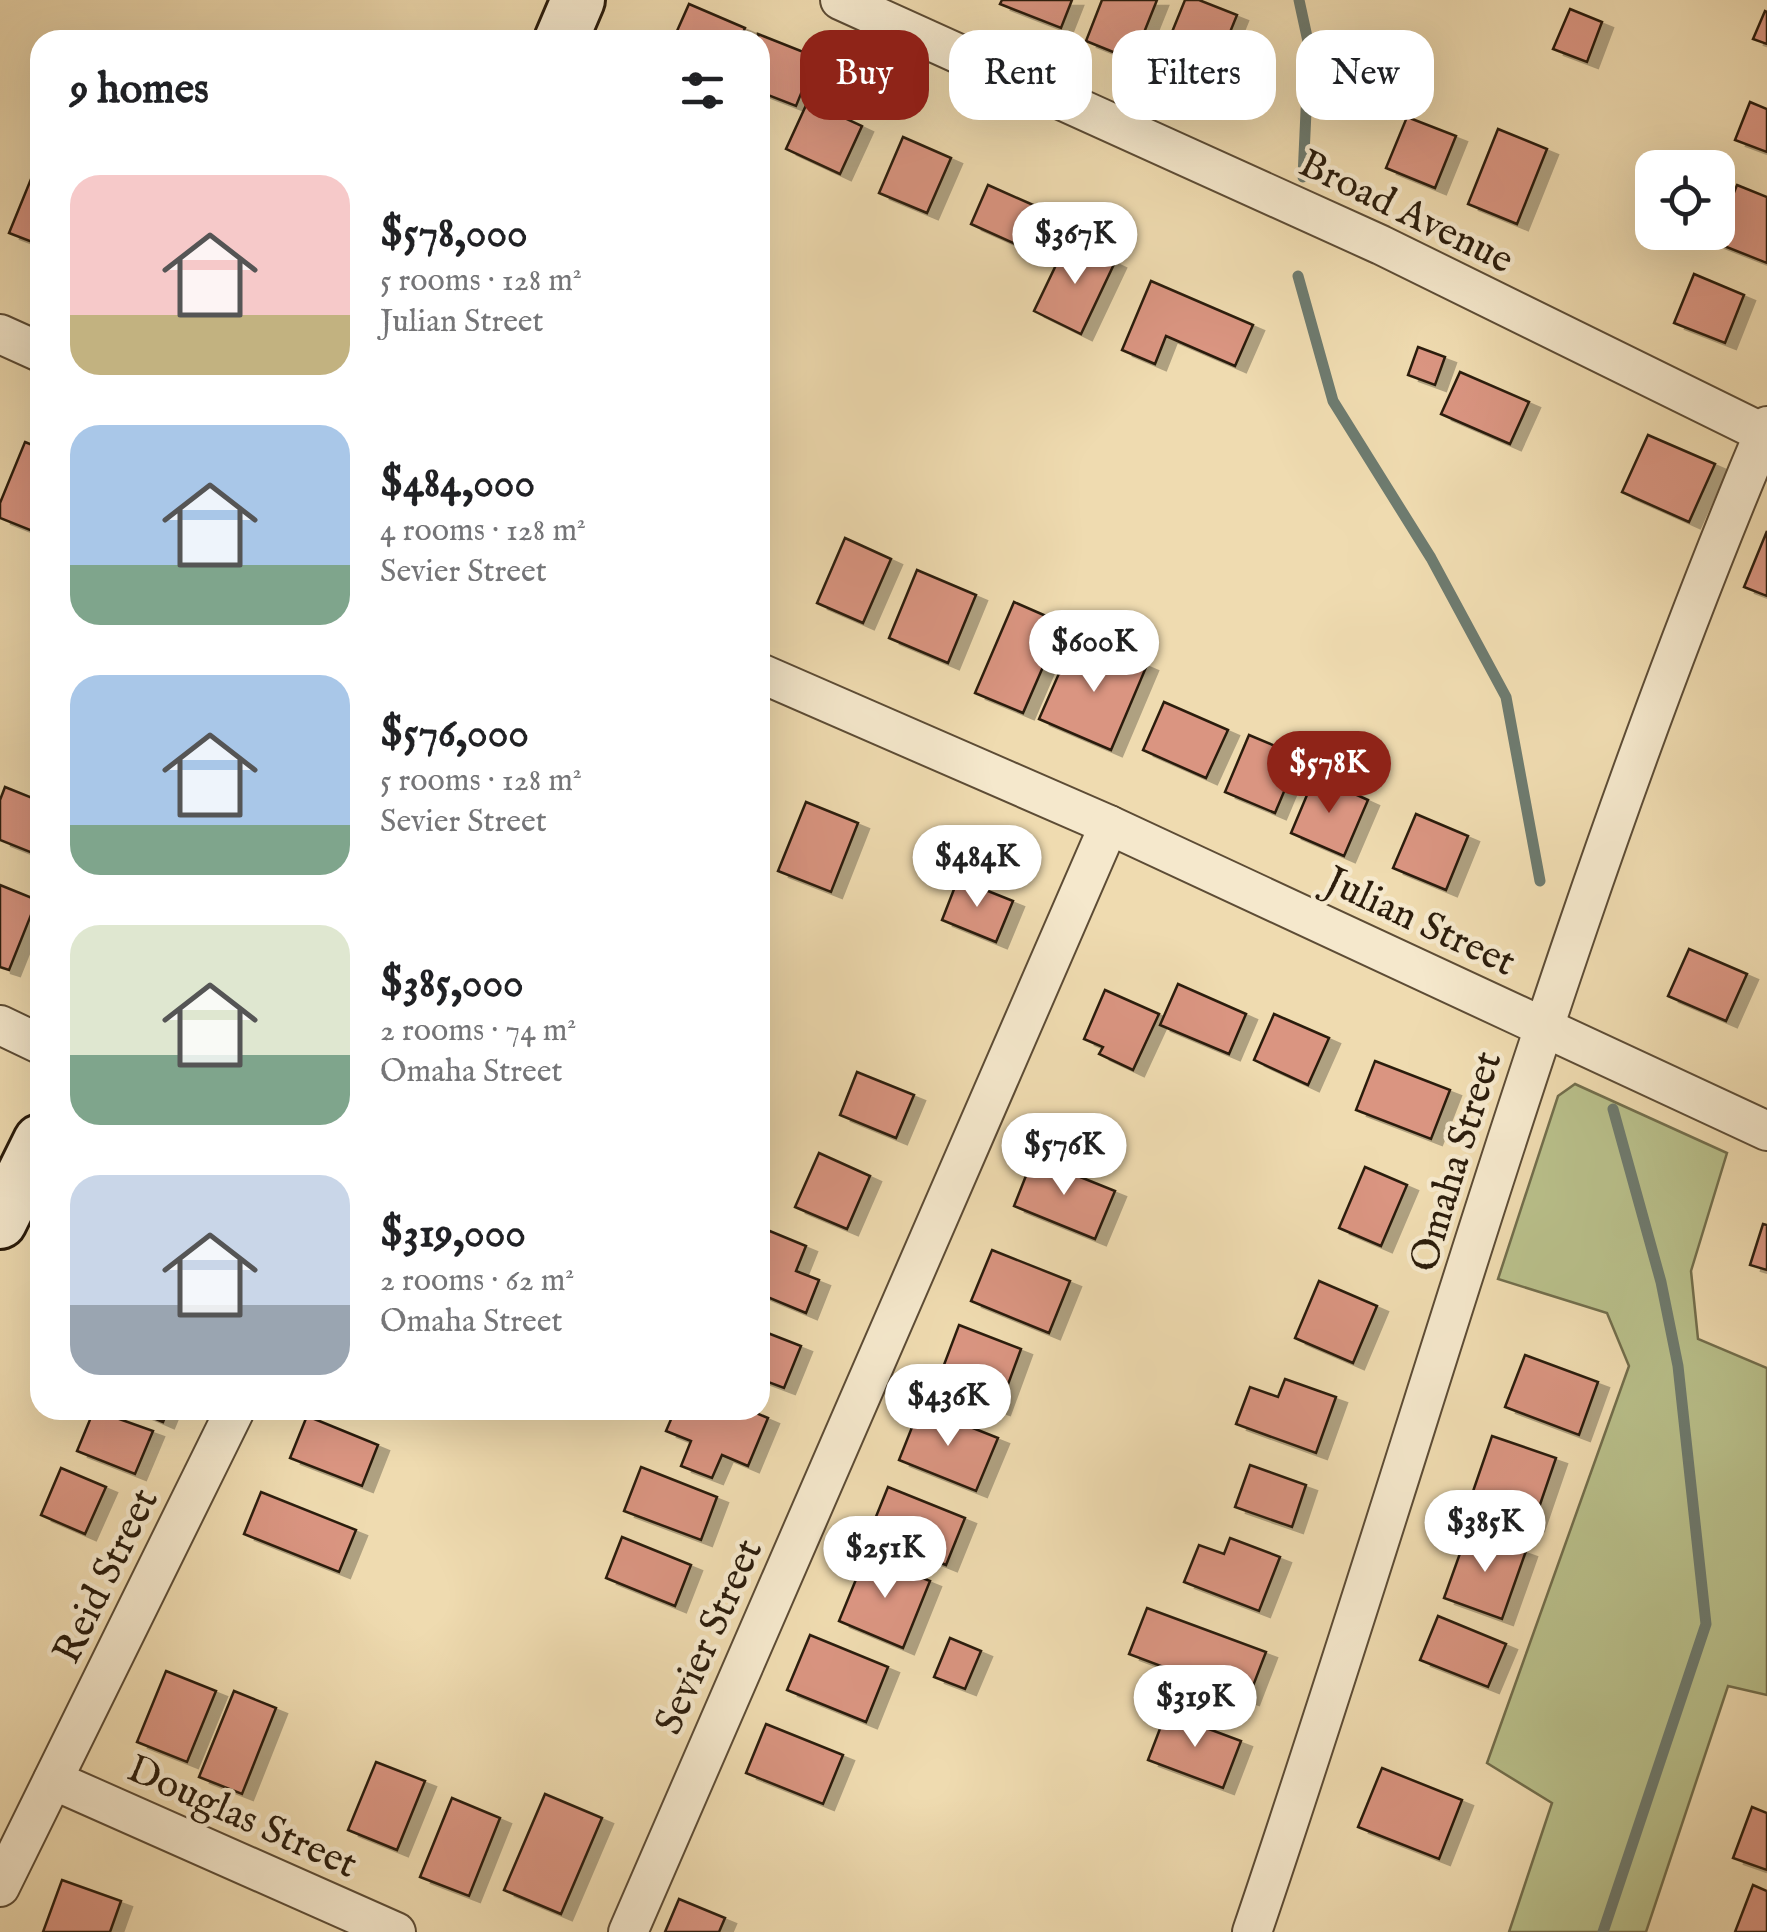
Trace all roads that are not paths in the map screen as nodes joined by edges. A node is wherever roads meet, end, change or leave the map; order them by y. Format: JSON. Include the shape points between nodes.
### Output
{"nodes":[{"id":1,"x":578,"y":0,"type":"edge"},
{"id":2,"x":840,"y":0,"type":"edge"},
{"id":3,"x":565,"y":30,"type":"edge"},
{"id":4,"x":0,"y":334,"type":"edge"},
{"id":5,"x":30,"y":348,"type":"edge"},
{"id":6,"x":1766,"y":431,"type":"edge"},
{"id":7,"x":770,"y":677,"type":"edge"},
{"id":8,"x":1109,"y":825,"type":"junction"},
{"id":9,"x":0,"y":1024,"type":"edge"},
{"id":10,"x":1543,"y":1026,"type":"junction"},
{"id":11,"x":30,"y":1039,"type":"edge"},
{"id":12,"x":1767,"y":1131,"type":"edge"},
{"id":13,"x":30,"y":1161,"type":"edge"},
{"id":14,"x":0,"y":1222,"type":"edge"},
{"id":15,"x":230,"y":1420,"type":"edge"},
{"id":16,"x":53,"y":1780,"type":"junction"},
{"id":17,"x":0,"y":1887,"type":"edge"},
{"id":18,"x":396,"y":1932,"type":"edge"},
{"id":19,"x":628,"y":1932,"type":"edge"},
{"id":20,"x":1252,"y":1932,"type":"edge"}],
"edges":[{"from":1,"to":3,"type":"street"},
{"from":2,"to":6,"type":"street","name":"Broad Avenue","via":[[1381,245]]},
{"from":4,"to":5,"type":"street"},
{"from":6,"to":10,"type":"street","name":"Omaha Street"},
{"from":7,"to":8,"type":"street","name":"Julian Street"},
{"from":8,"to":10,"type":"street","name":"Julian Street"},
{"from":8,"to":19,"type":"street","name":"Sevier Street"},
{"from":9,"to":11,"type":"street"},
{"from":10,"to":12,"type":"street","name":"Julian Street"},
{"from":10,"to":20,"type":"street","name":"Omaha Street","via":[[1352,1640]]},
{"from":13,"to":14,"type":"street"},
{"from":15,"to":16,"type":"street","name":"Reid Street"},
{"from":16,"to":17,"type":"street","name":"Reid Street"},
{"from":16,"to":18,"type":"street","name":"Douglas Street"}]}
